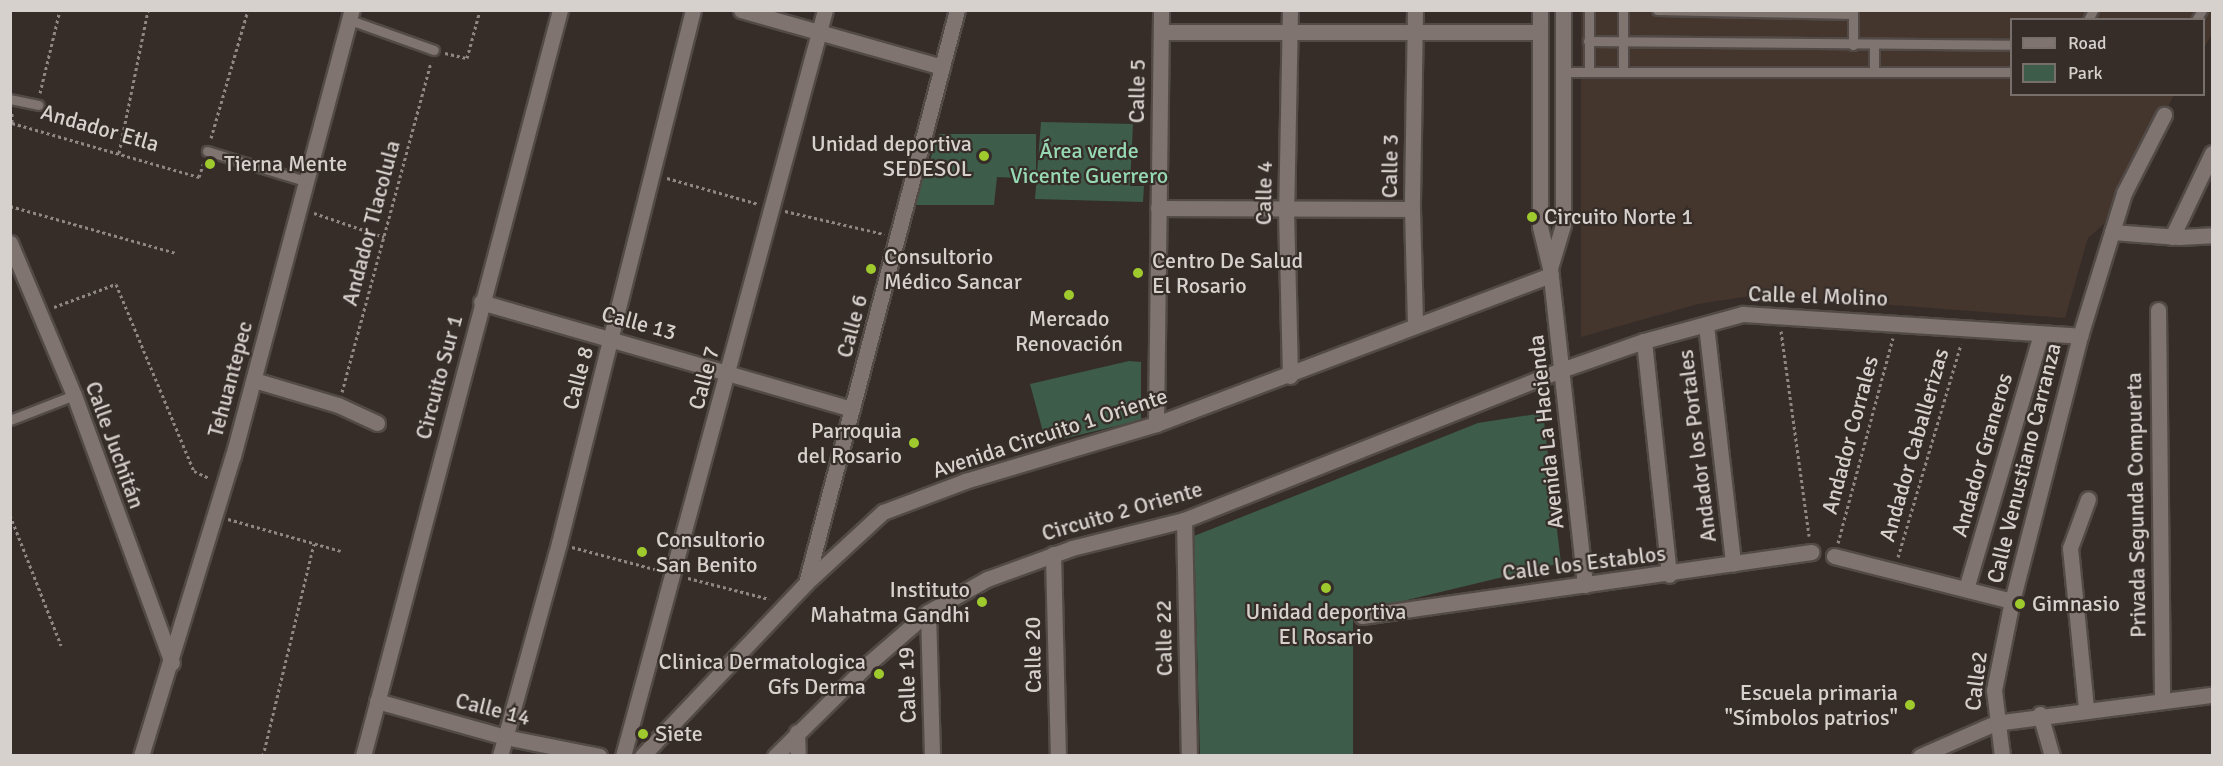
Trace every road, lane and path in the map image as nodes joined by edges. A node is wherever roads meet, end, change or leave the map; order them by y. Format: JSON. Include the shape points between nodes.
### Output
{"nodes":[{"id":1,"x":60,"y":10,"type":"edge"},
{"id":2,"x":148,"y":10,"type":"edge"},
{"id":3,"x":248,"y":10,"type":"edge"},
{"id":4,"x":480,"y":10,"type":"edge"},
{"id":5,"x":560,"y":10,"type":"edge"},
{"id":6,"x":693,"y":10,"type":"edge"},
{"id":7,"x":741,"y":10,"type":"edge"},
{"id":8,"x":825,"y":10,"type":"edge"},
{"id":9,"x":957,"y":10,"type":"edge"},
{"id":10,"x":1161,"y":10,"type":"edge"},
{"id":11,"x":1290,"y":10,"type":"edge"},
{"id":12,"x":1415,"y":10,"type":"edge"},
{"id":13,"x":1539,"y":10,"type":"edge"},
{"id":14,"x":1563,"y":10,"type":"edge"},
{"id":15,"x":1589,"y":10,"type":"edge"},
{"id":16,"x":1623,"y":10,"type":"edge"},
{"id":17,"x":1657,"y":10,"type":"edge"},
{"id":18,"x":1852,"y":12,"type":"edge"},
{"id":19,"x":351,"y":15,"type":"edge"},
{"id":20,"x":1290,"y":30,"type":"junction"},
{"id":21,"x":819,"y":32,"type":"junction"},
{"id":22,"x":1161,"y":32,"type":"junction"},
{"id":23,"x":1415,"y":32,"type":"junction"},
{"id":24,"x":1540,"y":32,"type":"junction"},
{"id":25,"x":1588,"y":41,"type":"junction"},
{"id":26,"x":1623,"y":41,"type":"junction"},
{"id":27,"x":1853,"y":45,"type":"junction"},
{"id":28,"x":1874,"y":45,"type":"junction"},
{"id":29,"x":2010,"y":45,"type":"edge"},
{"id":30,"x":434,"y":50,"type":"junction"},
{"id":31,"x":942,"y":67,"type":"junction"},
{"id":32,"x":1623,"y":71,"type":"junction"},
{"id":33,"x":1563,"y":72,"type":"junction"},
{"id":34,"x":1589,"y":72,"type":"junction"},
{"id":35,"x":1874,"y":72,"type":"junction"},
{"id":36,"x":2010,"y":72,"type":"edge"},
{"id":37,"x":12,"y":99,"type":"edge"},
{"id":38,"x":38,"y":105,"type":"joint"},
{"id":39,"x":2164,"y":115,"type":"dead end"},
{"id":40,"x":207,"y":151,"type":"junction"},
{"id":41,"x":119,"y":153,"type":"junction"},
{"id":42,"x":2212,"y":153,"type":"edge"},
{"id":43,"x":305,"y":181,"type":"junction"},
{"id":44,"x":10,"y":206,"type":"edge"},
{"id":45,"x":298,"y":207,"type":"junction"},
{"id":46,"x":1158,"y":208,"type":"junction"},
{"id":47,"x":1412,"y":209,"type":"junction"},
{"id":48,"x":1286,"y":211,"type":"junction"},
{"id":49,"x":2112,"y":232,"type":"junction"},
{"id":50,"x":2212,"y":235,"type":"edge"},
{"id":51,"x":384,"y":237,"type":"junction"},
{"id":52,"x":2172,"y":237,"type":"junction"},
{"id":53,"x":10,"y":243,"type":"edge"},
{"id":54,"x":176,"y":253,"type":"dead end"},
{"id":55,"x":1550,"y":271,"type":"junction"},
{"id":56,"x":481,"y":302,"type":"junction"},
{"id":57,"x":2158,"y":310,"type":"dead end"},
{"id":58,"x":39,"y":314,"type":"junction"},
{"id":59,"x":1779,"y":315,"type":"junction"},
{"id":60,"x":1897,"y":322,"type":"junction"},
{"id":61,"x":1415,"y":323,"type":"junction"},
{"id":62,"x":1706,"y":324,"type":"junction"},
{"id":63,"x":1966,"y":328,"type":"junction"},
{"id":64,"x":2042,"y":334,"type":"junction"},
{"id":65,"x":2080,"y":336,"type":"junction"},
{"id":66,"x":612,"y":338,"type":"junction"},
{"id":67,"x":1644,"y":341,"type":"junction"},
{"id":68,"x":1561,"y":370,"type":"junction"},
{"id":69,"x":729,"y":371,"type":"junction"},
{"id":70,"x":1290,"y":376,"type":"junction"},
{"id":71,"x":254,"y":380,"type":"junction"},
{"id":72,"x":74,"y":395,"type":"junction"},
{"id":73,"x":338,"y":405,"type":"junction"},
{"id":74,"x":852,"y":409,"type":"junction"},
{"id":75,"x":10,"y":420,"type":"edge"},
{"id":76,"x":377,"y":423,"type":"dead end"},
{"id":77,"x":1156,"y":424,"type":"junction"},
{"id":78,"x":224,"y":485,"type":"junction"},
{"id":79,"x":2088,"y":499,"type":"dead end"},
{"id":80,"x":10,"y":515,"type":"edge"},
{"id":81,"x":215,"y":515,"type":"junction"},
{"id":82,"x":1184,"y":520,"type":"junction"},
{"id":83,"x":314,"y":543,"type":"junction"},
{"id":84,"x":340,"y":551,"type":"dead end"},
{"id":85,"x":1811,"y":552,"type":"joint"},
{"id":86,"x":1053,"y":554,"type":"junction"},
{"id":87,"x":1834,"y":556,"type":"joint"},
{"id":88,"x":1733,"y":563,"type":"junction"},
{"id":89,"x":1894,"y":571,"type":"junction"},
{"id":90,"x":1669,"y":575,"type":"junction"},
{"id":91,"x":806,"y":583,"type":"junction"},
{"id":92,"x":1585,"y":585,"type":"junction"},
{"id":93,"x":1966,"y":589,"type":"junction"},
{"id":94,"x":2012,"y":601,"type":"junction"},
{"id":95,"x":928,"y":612,"type":"junction"},
{"id":96,"x":1362,"y":616,"type":"dead end"},
{"id":97,"x":61,"y":645,"type":"dead end"},
{"id":98,"x":172,"y":663,"type":"junction"},
{"id":99,"x":2212,"y":695,"type":"edge"},
{"id":100,"x":2162,"y":700,"type":"junction"},
{"id":101,"x":377,"y":701,"type":"junction"},
{"id":102,"x":2086,"y":708,"type":"junction"},
{"id":103,"x":2040,"y":714,"type":"junction"},
{"id":104,"x":1995,"y":723,"type":"junction"},
{"id":105,"x":797,"y":732,"type":"junction"},
{"id":106,"x":505,"y":737,"type":"junction"},
{"id":107,"x":141,"y":756,"type":"edge"},
{"id":108,"x":263,"y":756,"type":"edge"},
{"id":109,"x":363,"y":756,"type":"edge"},
{"id":110,"x":500,"y":756,"type":"edge"},
{"id":111,"x":599,"y":756,"type":"edge"},
{"id":112,"x":623,"y":756,"type":"edge"},
{"id":113,"x":642,"y":756,"type":"edge"},
{"id":114,"x":775,"y":756,"type":"edge"},
{"id":115,"x":798,"y":756,"type":"edge"},
{"id":116,"x":932,"y":756,"type":"edge"},
{"id":117,"x":1058,"y":756,"type":"edge"},
{"id":118,"x":1189,"y":756,"type":"edge"},
{"id":119,"x":1920,"y":756,"type":"edge"},
{"id":120,"x":2001,"y":756,"type":"edge"},
{"id":121,"x":2052,"y":756,"type":"edge"}],
"edges":[{"from":1,"to":38,"type":"path"},
{"from":2,"to":41,"type":"path"},
{"from":3,"to":40,"type":"path"},
{"from":4,"to":30,"type":"path","via":[[467,58]]},
{"from":5,"to":56,"type":"street","name":"Circuito Sur 1"},
{"from":6,"to":66,"type":"street","name":"Calle 8"},
{"from":7,"to":21,"type":"street"},
{"from":8,"to":21,"type":"street","name":"Calle 7"},
{"from":9,"to":31,"type":"street","name":"Calle 6"},
{"from":10,"to":22,"type":"street","name":"Calle 5"},
{"from":11,"to":20,"type":"street","name":"Calle 4"},
{"from":12,"to":23,"type":"street","name":"Calle 3"},
{"from":13,"to":24,"type":"street","name":"Avenida La Hacienda"},
{"from":14,"to":33,"type":"street"},
{"from":15,"to":25,"type":"lane"},
{"from":16,"to":26,"type":"lane"},
{"from":17,"to":18,"type":"lane"},
{"from":18,"to":27,"type":"lane"},
{"from":19,"to":30,"type":"lane"},
{"from":19,"to":43,"type":"street","name":"Tehuantepec"},
{"from":20,"to":22,"type":"street"},
{"from":20,"to":23,"type":"street"},
{"from":20,"to":48,"type":"street","name":"Calle 4"},
{"from":21,"to":31,"type":"street"},
{"from":21,"to":69,"type":"street","name":"Calle 7"},
{"from":22,"to":46,"type":"street","name":"Calle 5"},
{"from":23,"to":24,"type":"street"},
{"from":23,"to":47,"type":"street","name":"Calle 3"},
{"from":24,"to":55,"type":"street","name":"Avenida La Hacienda","via":[[1540,227]]},
{"from":25,"to":26,"type":"lane"},
{"from":25,"to":34,"type":"lane"},
{"from":26,"to":27,"type":"lane"},
{"from":26,"to":32,"type":"lane"},
{"from":27,"to":28,"type":"lane"},
{"from":28,"to":29,"type":"lane"},
{"from":28,"to":35,"type":"lane"},
{"from":30,"to":51,"type":"path","name":"Andador Tlacolula"},
{"from":31,"to":74,"type":"street","name":"Calle 6"},
{"from":32,"to":34,"type":"lane"},
{"from":32,"to":35,"type":"lane"},
{"from":33,"to":34,"type":"lane"},
{"from":33,"to":55,"type":"street","via":[[1563,225]]},
{"from":35,"to":36,"type":"lane"},
{"from":37,"to":38,"type":"lane","name":"Andador Etla"},
{"from":37,"to":41,"type":"path","name":"Andador Etla","via":[[12,123]]},
{"from":39,"to":49,"type":"street","name":"Calle Venustiano Carranza","via":[[2124,193]]},
{"from":40,"to":41,"type":"path","name":"Andador Etla","via":[[199,177]]},
{"from":40,"to":43,"type":"lane"},
{"from":42,"to":52,"type":"street"},
{"from":43,"to":45,"type":"street","name":"Tehuantepec"},
{"from":44,"to":54,"type":"path"},
{"from":45,"to":51,"type":"path"},
{"from":45,"to":71,"type":"street","name":"Tehuantepec"},
{"from":46,"to":48,"type":"street"},
{"from":46,"to":77,"type":"street","name":"Calle 5"},
{"from":47,"to":48,"type":"street"},
{"from":47,"to":61,"type":"street","name":"Calle 3"},
{"from":48,"to":70,"type":"street","name":"Calle 4"},
{"from":49,"to":52,"type":"street"},
{"from":49,"to":65,"type":"street","name":"Calle Venustiano Carranza"},
{"from":50,"to":52,"type":"street"},
{"from":51,"to":73,"type":"path","name":"Andador Tlacolula"},
{"from":53,"to":58,"type":"street","name":"Calle Juchitán"},
{"from":55,"to":61,"type":"street","name":"Avenida Circuito 1 Oriente"},
{"from":55,"to":68,"type":"street","name":"Avenida La Hacienda"},
{"from":56,"to":66,"type":"street","name":"Calle 13"},
{"from":56,"to":101,"type":"street","name":"Circuito Sur 1"},
{"from":57,"to":100,"type":"street","name":"Privada Segunda Compuerta"},
{"from":58,"to":72,"type":"street","name":"Calle Juchitán"},
{"from":58,"to":78,"type":"path","via":[[116,284],[194,471]]},
{"from":59,"to":60,"type":"street","name":"Calle el Molino"},
{"from":59,"to":62,"type":"street","name":"Calle el Molino","via":[[1743,314]]},
{"from":59,"to":85,"type":"path"},
{"from":60,"to":63,"type":"street","name":"Calle el Molino"},
{"from":60,"to":87,"type":"path","name":"Andador Corrales"},
{"from":61,"to":70,"type":"street","name":"Avenida Circuito 1 Oriente"},
{"from":62,"to":67,"type":"street","name":"Calle el Molino"},
{"from":62,"to":88,"type":"street","name":"Andador los Portales"},
{"from":63,"to":64,"type":"street","name":"Calle el Molino"},
{"from":63,"to":89,"type":"path","name":"Andador Caballerizas"},
{"from":64,"to":65,"type":"street","name":"Calle el Molino"},
{"from":64,"to":93,"type":"street","name":"Andador Graneros"},
{"from":65,"to":94,"type":"street","name":"Calle Venustiano Carranza"},
{"from":66,"to":69,"type":"street","name":"Calle 13"},
{"from":66,"to":106,"type":"street","name":"Calle 8"},
{"from":67,"to":68,"type":"street","name":"Calle el Molino"},
{"from":67,"to":90,"type":"street"},
{"from":68,"to":82,"type":"street","name":"Circuito 2 Oriente"},
{"from":68,"to":92,"type":"street","name":"Avenida La Hacienda"},
{"from":69,"to":74,"type":"street","name":"Calle 13"},
{"from":69,"to":112,"type":"street","name":"Calle 7"},
{"from":70,"to":77,"type":"street","name":"Avenida Circuito 1 Oriente"},
{"from":71,"to":73,"type":"street"},
{"from":71,"to":78,"type":"street","name":"Tehuantepec"},
{"from":72,"to":75,"type":"lane"},
{"from":72,"to":98,"type":"street","name":"Calle Juchitán"},
{"from":73,"to":76,"type":"street"},
{"from":74,"to":91,"type":"street","name":"Calle 6"},
{"from":77,"to":91,"type":"street","name":"Avenida Circuito 1 Oriente","via":[[965,481],[882,512]]},
{"from":78,"to":81,"type":"street","name":"Tehuantepec"},
{"from":79,"to":102,"type":"street","via":[[2070,548]]},
{"from":80,"to":97,"type":"path"},
{"from":81,"to":83,"type":"path"},
{"from":81,"to":98,"type":"street","name":"Tehuantepec"},
{"from":82,"to":86,"type":"street","name":"Circuito 2 Oriente"},
{"from":82,"to":118,"type":"street","name":"Calle 22"},
{"from":83,"to":84,"type":"path"},
{"from":83,"to":108,"type":"path"},
{"from":85,"to":88,"type":"street","name":"Calle los Establos"},
{"from":86,"to":95,"type":"street","name":"Circuito 2 Oriente","via":[[987,579]]},
{"from":86,"to":117,"type":"street","name":"Calle 20"},
{"from":87,"to":89,"type":"street"},
{"from":88,"to":90,"type":"street","name":"Calle los Establos"},
{"from":89,"to":93,"type":"street"},
{"from":90,"to":92,"type":"street","name":"Calle los Establos"},
{"from":91,"to":113,"type":"street","name":"Avenida Circuito 1 Oriente"},
{"from":92,"to":96,"type":"street","name":"Calle los Establos"},
{"from":93,"to":94,"type":"street"},
{"from":94,"to":104,"type":"street","name":"Calle2","via":[[1994,690]]},
{"from":95,"to":105,"type":"street","name":"Circuito 2 Oriente"},
{"from":95,"to":116,"type":"street","name":"Calle 19"},
{"from":98,"to":107,"type":"street","name":"Tehuantepec"},
{"from":99,"to":100,"type":"street"},
{"from":100,"to":102,"type":"street"},
{"from":101,"to":106,"type":"street","name":"Calle 14"},
{"from":101,"to":109,"type":"street","name":"Circuito Sur 1"},
{"from":102,"to":103,"type":"street"},
{"from":103,"to":104,"type":"street"},
{"from":103,"to":121,"type":"street"},
{"from":104,"to":119,"type":"street","name":"Calle2"},
{"from":104,"to":120,"type":"street"},
{"from":105,"to":114,"type":"street","name":"Circuito 2 Oriente"},
{"from":105,"to":115,"type":"street"},
{"from":106,"to":110,"type":"street","name":"Calle 8"},
{"from":106,"to":111,"type":"street","name":"Calle 14"}]}
